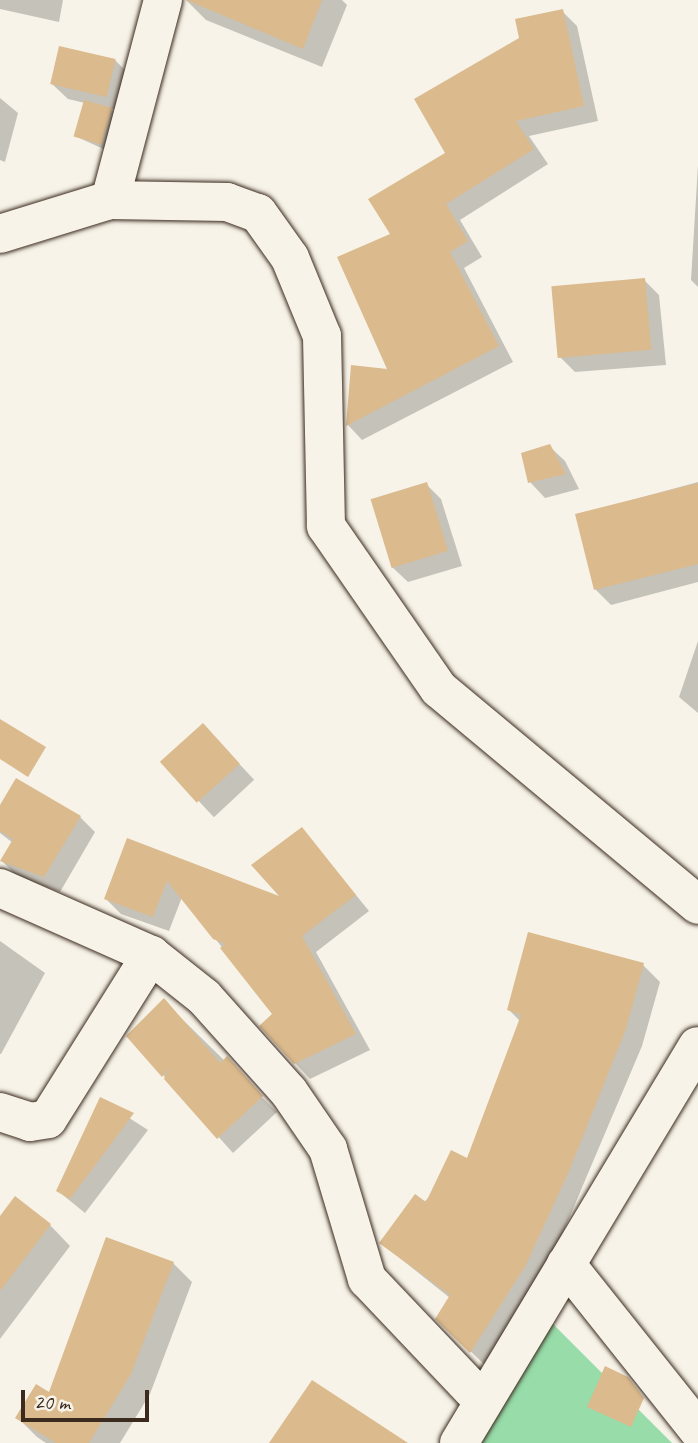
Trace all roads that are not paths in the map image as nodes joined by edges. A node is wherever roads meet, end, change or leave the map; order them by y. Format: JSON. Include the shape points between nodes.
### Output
{"nodes":[{"id":1,"x":163,"y":0,"type":"edge"},
{"id":2,"x":110,"y":200,"type":"junction"},
{"id":3,"x":0,"y":234,"type":"edge"},
{"id":4,"x":0,"y":888,"type":"edge"},
{"id":5,"x":698,"y":905,"type":"edge"},
{"id":6,"x":151,"y":954,"type":"junction"},
{"id":7,"x":698,"y":1046,"type":"edge"},
{"id":8,"x":0,"y":1112,"type":"edge"},
{"id":9,"x":566,"y":1264,"type":"junction"},
{"id":10,"x":482,"y":1400,"type":"junction"},
{"id":11,"x":698,"y":1430,"type":"edge"},
{"id":12,"x":459,"y":1443,"type":"edge"}],
"edges":[{"from":1,"to":2,"type":"main road"},
{"from":2,"to":3,"type":"main road"},
{"from":2,"to":5,"type":"main road","via":[[227,202],[258,213],[290,258],[322,336],[326,526],[439,689]]},
{"from":4,"to":6,"type":"main road"},
{"from":6,"to":8,"type":"main road","via":[[48,1119],[30,1122]]},
{"from":6,"to":10,"type":"main road","via":[[204,997],[289,1092],[341,1175],[367,1279]]},
{"from":7,"to":9,"type":"main road"},
{"from":9,"to":10,"type":"main road"},
{"from":9,"to":11,"type":"main road"},
{"from":10,"to":12,"type":"main road"}]}
